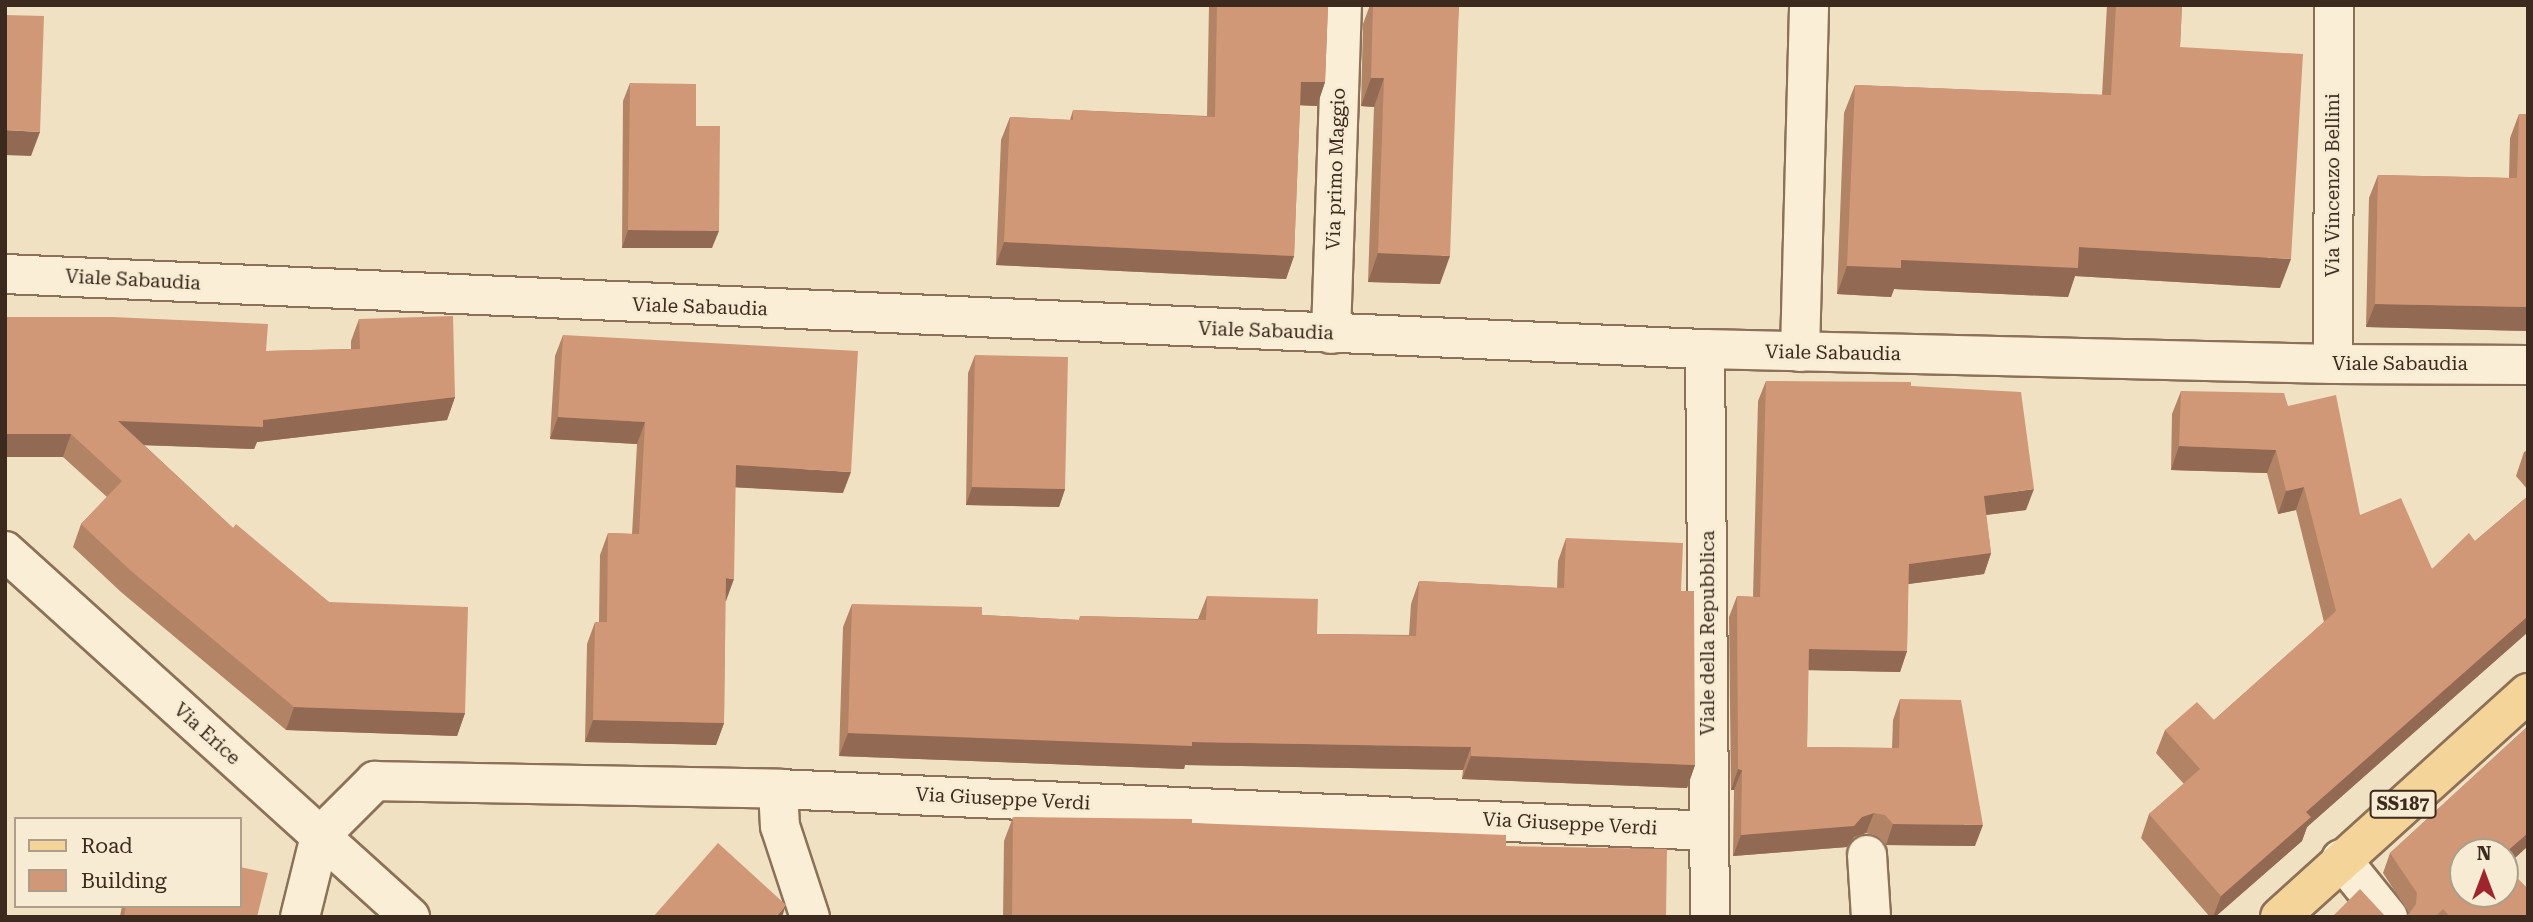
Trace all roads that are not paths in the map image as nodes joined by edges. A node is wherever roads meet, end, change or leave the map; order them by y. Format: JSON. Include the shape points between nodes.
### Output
{"nodes":[{"id":1,"x":1342,"y":5,"type":"edge"},
{"id":2,"x":1809,"y":5,"type":"edge"},
{"id":3,"x":2334,"y":5,"type":"edge"},
{"id":4,"x":5,"y":274,"type":"edge"},
{"id":5,"x":1331,"y":334,"type":"junction"},
{"id":6,"x":1705,"y":349,"type":"junction"},
{"id":7,"x":1800,"y":352,"type":"junction"},
{"id":8,"x":2333,"y":364,"type":"junction"},
{"id":9,"x":2528,"y":365,"type":"edge"},
{"id":10,"x":5,"y":551,"type":"edge"},
{"id":11,"x":2528,"y":693,"type":"edge"},
{"id":12,"x":778,"y":789,"type":"junction"},
{"id":13,"x":1709,"y":831,"type":"junction"},
{"id":14,"x":320,"y":836,"type":"junction"},
{"id":15,"x":1867,"y":855,"type":"dead end"},
{"id":16,"x":2341,"y":859,"type":"junction"},
{"id":17,"x":300,"y":917,"type":"edge"},
{"id":18,"x":410,"y":917,"type":"edge"},
{"id":19,"x":810,"y":917,"type":"edge"},
{"id":20,"x":1710,"y":917,"type":"edge"},
{"id":21,"x":1871,"y":917,"type":"edge"},
{"id":22,"x":2280,"y":917,"type":"edge"},
{"id":23,"x":2388,"y":917,"type":"edge"}],
"edges":[{"from":1,"to":5,"type":"street","name":"Via primo Maggio"},
{"from":2,"to":7,"type":"street"},
{"from":3,"to":8,"type":"street","name":"Via Vincenzo Bellini"},
{"from":4,"to":5,"type":"street","name":"Viale Sabaudia"},
{"from":5,"to":6,"type":"street","name":"Viale Sabaudia"},
{"from":6,"to":7,"type":"street","name":"Viale Sabaudia"},
{"from":6,"to":13,"type":"street","name":"Viale della Repubblica"},
{"from":7,"to":8,"type":"street","name":"Viale Sabaudia"},
{"from":8,"to":9,"type":"street","name":"Viale Sabaudia"},
{"from":10,"to":14,"type":"street","name":"Via Erice"},
{"from":11,"to":16,"type":"main road","number":"SS187"},
{"from":12,"to":13,"type":"street","name":"Via Giuseppe Verdi"},
{"from":12,"to":14,"type":"street","name":"Via Giuseppe Verdi","via":[[375,780]]},
{"from":12,"to":19,"type":"street","via":[[779,826]]},
{"from":13,"to":20,"type":"street","name":"Viale della Repubblica"},
{"from":14,"to":17,"type":"street"},
{"from":14,"to":18,"type":"street","name":"Via Erice"},
{"from":15,"to":21,"type":"street"},
{"from":16,"to":22,"type":"main road","number":"SS187"},
{"from":16,"to":23,"type":"street"}]}
